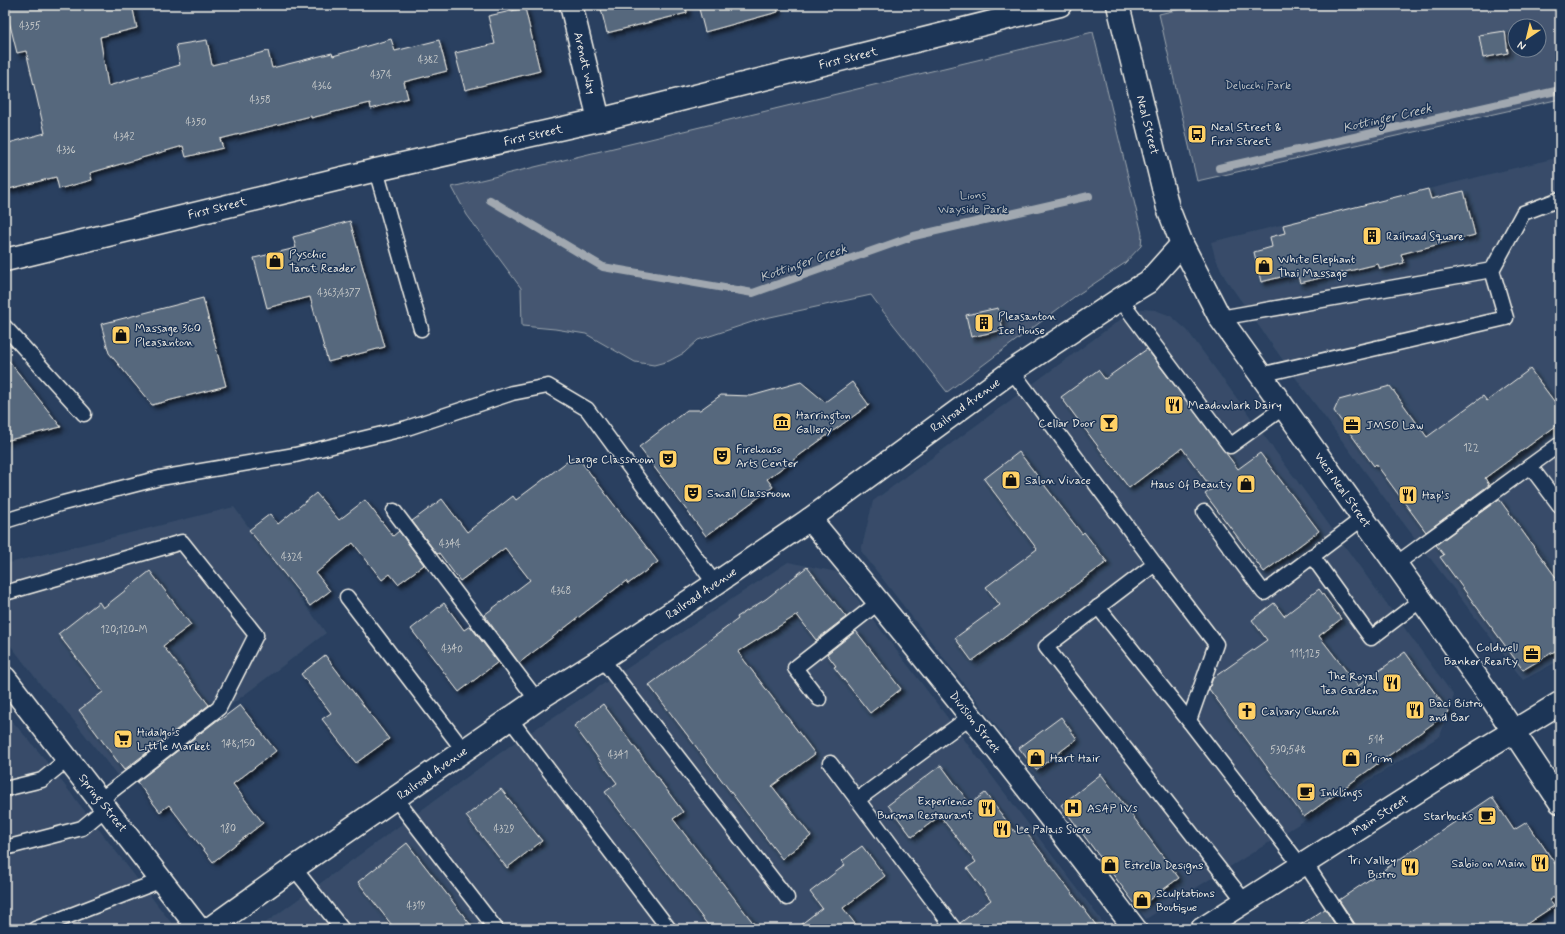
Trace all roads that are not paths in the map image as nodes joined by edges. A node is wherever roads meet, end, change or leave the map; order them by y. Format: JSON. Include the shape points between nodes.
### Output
{"nodes":[{"id":1,"x":571,"y":5,"type":"edge"},
{"id":2,"x":1060,"y":5,"type":"edge"},
{"id":3,"x":1118,"y":5,"type":"edge"},
{"id":4,"x":599,"y":120,"type":"junction"},
{"id":5,"x":376,"y":170,"type":"junction"},
{"id":6,"x":1560,"y":199,"type":"edge"},
{"id":7,"x":1182,"y":244,"type":"junction"},
{"id":8,"x":5,"y":260,"type":"edge"},
{"id":9,"x":1492,"y":270,"type":"junction"},
{"id":10,"x":1120,"y":299,"type":"junction"},
{"id":11,"x":1220,"y":318,"type":"junction"},
{"id":12,"x":5,"y":327,"type":"edge"},
{"id":13,"x":421,"y":329,"type":"dead end"},
{"id":14,"x":1012,"y":371,"type":"junction"},
{"id":15,"x":1260,"y":374,"type":"junction"},
{"id":16,"x":1284,"y":407,"type":"junction"},
{"id":17,"x":84,"y":414,"type":"dead end"},
{"id":18,"x":1560,"y":444,"type":"edge"},
{"id":19,"x":1530,"y":466,"type":"junction"},
{"id":20,"x":1560,"y":506,"type":"edge"},
{"id":21,"x":394,"y":511,"type":"dead end"},
{"id":22,"x":1204,"y":512,"type":"dead end"},
{"id":23,"x":1363,"y":518,"type":"junction"},
{"id":24,"x":810,"y":519,"type":"junction"},
{"id":25,"x":5,"y":521,"type":"edge"},
{"id":26,"x":1312,"y":556,"type":"junction"},
{"id":27,"x":1155,"y":564,"type":"junction"},
{"id":28,"x":1396,"y":564,"type":"junction"},
{"id":29,"x":715,"y":584,"type":"junction"},
{"id":30,"x":5,"y":593,"type":"edge"},
{"id":31,"x":347,"y":598,"type":"dead end"},
{"id":32,"x":1421,"y":600,"type":"junction"},
{"id":33,"x":879,"y":602,"type":"junction"},
{"id":34,"x":1098,"y":607,"type":"junction"},
{"id":35,"x":602,"y":659,"type":"junction"},
{"id":36,"x":5,"y":678,"type":"edge"},
{"id":37,"x":819,"y":699,"type":"dead end"},
{"id":38,"x":538,"y":700,"type":"junction"},
{"id":39,"x":1560,"y":703,"type":"edge"},
{"id":40,"x":971,"y":716,"type":"junction"},
{"id":41,"x":510,"y":719,"type":"junction"},
{"id":42,"x":1189,"y":721,"type":"junction"},
{"id":43,"x":1513,"y":731,"type":"junction"},
{"id":44,"x":464,"y":751,"type":"junction"},
{"id":45,"x":68,"y":759,"type":"junction"},
{"id":46,"x":830,"y":763,"type":"dead end"},
{"id":47,"x":5,"y":789,"type":"edge"},
{"id":48,"x":395,"y":798,"type":"junction"},
{"id":49,"x":857,"y":800,"type":"junction"},
{"id":50,"x":1560,"y":802,"type":"edge"},
{"id":51,"x":103,"y":804,"type":"junction"},
{"id":52,"x":5,"y":848,"type":"edge"},
{"id":53,"x":1303,"y":865,"type":"junction"},
{"id":54,"x":294,"y":868,"type":"junction"},
{"id":55,"x":162,"y":880,"type":"junction"},
{"id":56,"x":787,"y":898,"type":"dead end"},
{"id":57,"x":1246,"y":902,"type":"junction"},
{"id":58,"x":35,"y":929,"type":"edge"},
{"id":59,"x":200,"y":929,"type":"edge"},
{"id":60,"x":342,"y":929,"type":"edge"},
{"id":61,"x":496,"y":929,"type":"edge"},
{"id":62,"x":669,"y":929,"type":"edge"},
{"id":63,"x":954,"y":929,"type":"edge"},
{"id":64,"x":1135,"y":929,"type":"edge"},
{"id":65,"x":1202,"y":929,"type":"edge"},
{"id":66,"x":1348,"y":929,"type":"edge"}],
"edges":[{"from":1,"to":4,"type":"street","name":"Arendt Way"},
{"from":2,"to":4,"type":"street","name":"First Street"},
{"from":3,"to":7,"type":"street","name":"Neal Street","via":[[1168,208]]},
{"from":4,"to":5,"type":"street","name":"First Street"},
{"from":5,"to":8,"type":"street","name":"First Street"},
{"from":5,"to":13,"type":"lane"},
{"from":6,"to":9,"type":"lane","via":[[1523,213]]},
{"from":7,"to":10,"type":"street","name":"Railroad Avenue","via":[[1148,282]]},
{"from":7,"to":11,"type":"street","name":"West Neal Street"},
{"from":9,"to":11,"type":"lane"},
{"from":9,"to":15,"type":"lane","via":[[1506,318]]},
{"from":10,"to":14,"type":"street","name":"Railroad Avenue"},
{"from":10,"to":16,"type":"lane","via":[[1230,446]]},
{"from":11,"to":15,"type":"street","name":"West Neal Street"},
{"from":12,"to":17,"type":"lane"},
{"from":14,"to":24,"type":"street","name":"Railroad Avenue"},
{"from":14,"to":27,"type":"lane"},
{"from":15,"to":16,"type":"street","name":"West Neal Street"},
{"from":16,"to":23,"type":"street","name":"West Neal Street"},
{"from":18,"to":19,"type":"lane"},
{"from":19,"to":20,"type":"lane"},
{"from":19,"to":28,"type":"lane"},
{"from":21,"to":38,"type":"lane"},
{"from":22,"to":26,"type":"lane","via":[[1264,593]]},
{"from":23,"to":26,"type":"lane"},
{"from":23,"to":28,"type":"street","name":"West Neal Street"},
{"from":24,"to":29,"type":"street","name":"Railroad Avenue"},
{"from":24,"to":33,"type":"street","name":"Division Street"},
{"from":25,"to":29,"type":"lane","via":[[160,478],[295,455],[407,428],[512,393],[548,386],[587,409]]},
{"from":26,"to":32,"type":"lane","via":[[1371,638]]},
{"from":27,"to":34,"type":"lane"},
{"from":27,"to":42,"type":"lane","via":[[1216,644]]},
{"from":28,"to":32,"type":"street","name":"West Neal Street"},
{"from":29,"to":35,"type":"street","name":"Railroad Avenue"},
{"from":30,"to":51,"type":"lane","via":[[182,542],[256,635],[219,708]]},
{"from":31,"to":44,"type":"lane"},
{"from":32,"to":43,"type":"street","name":"West Neal Street"},
{"from":33,"to":37,"type":"lane","via":[[795,668]]},
{"from":33,"to":40,"type":"street","name":"Division Street"},
{"from":34,"to":42,"type":"lane"},
{"from":34,"to":57,"type":"lane","via":[[1046,647]]},
{"from":35,"to":38,"type":"street","name":"Railroad Avenue"},
{"from":35,"to":56,"type":"lane"},
{"from":36,"to":45,"type":"street","name":"Spring Street"},
{"from":38,"to":41,"type":"street","name":"Railroad Avenue"},
{"from":39,"to":43,"type":"street","name":"Main Street"},
{"from":40,"to":49,"type":"lane"},
{"from":40,"to":64,"type":"street","name":"Division Street"},
{"from":41,"to":44,"type":"street","name":"Railroad Avenue"},
{"from":41,"to":62,"type":"lane"},
{"from":42,"to":53,"type":"lane"},
{"from":43,"to":50,"type":"street","name":"West Neal Street"},
{"from":43,"to":53,"type":"street","name":"Main Street"},
{"from":44,"to":48,"type":"street","name":"Railroad Avenue"},
{"from":45,"to":47,"type":"lane","via":[[42,780]]},
{"from":45,"to":51,"type":"street","name":"Spring Street"},
{"from":46,"to":49,"type":"lane"},
{"from":48,"to":54,"type":"street","name":"Railroad Avenue"},
{"from":48,"to":61,"type":"lane"},
{"from":49,"to":63,"type":"lane"},
{"from":51,"to":52,"type":"lane","via":[[82,828]]},
{"from":51,"to":55,"type":"street","name":"Spring Street"},
{"from":53,"to":57,"type":"street","name":"Main Street"},
{"from":53,"to":66,"type":"lane"},
{"from":54,"to":59,"type":"street","name":"Railroad Avenue"},
{"from":54,"to":60,"type":"lane"},
{"from":55,"to":58,"type":"lane"},
{"from":55,"to":59,"type":"street","name":"Spring Street"},
{"from":57,"to":65,"type":"street","name":"Main Street"}]}
